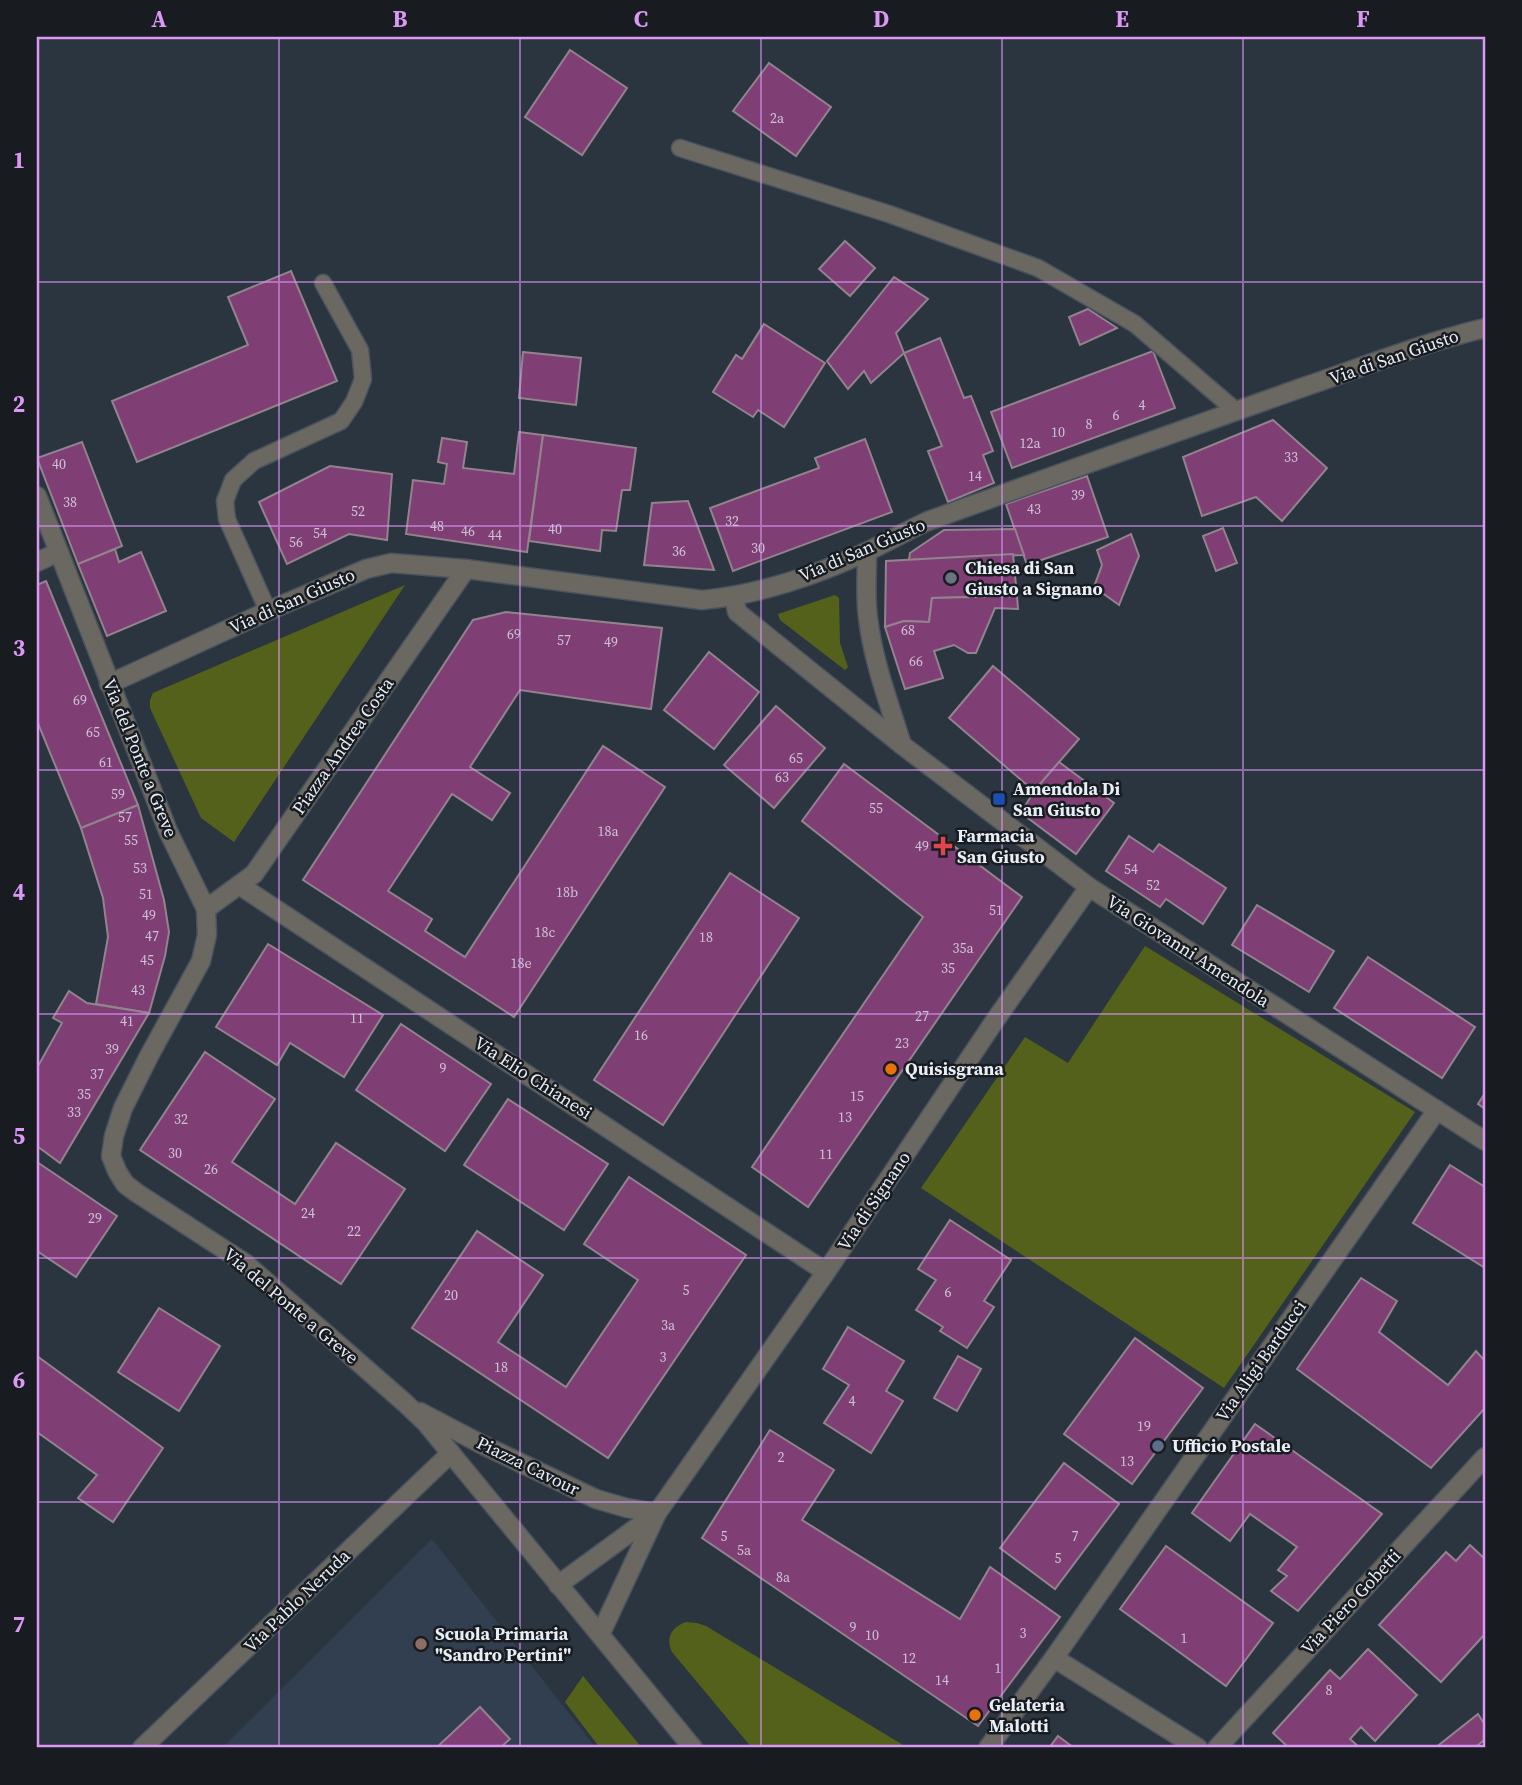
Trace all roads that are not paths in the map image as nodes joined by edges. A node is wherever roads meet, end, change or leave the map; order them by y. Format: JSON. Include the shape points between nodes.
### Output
{"nodes":[{"id":1,"x":680,"y":148,"type":"dead end"},
{"id":2,"x":323,"y":283,"type":"dead end"},
{"id":3,"x":1485,"y":328,"type":"edge"},
{"id":4,"x":1236,"y":411,"type":"junction"},
{"id":5,"x":37,"y":496,"type":"edge"},
{"id":6,"x":58,"y":552,"type":"junction"},
{"id":7,"x":867,"y":552,"type":"junction"},
{"id":8,"x":37,"y":562,"type":"edge"},
{"id":9,"x":466,"y":569,"type":"junction"},
{"id":10,"x":734,"y":596,"type":"junction"},
{"id":11,"x":268,"y":611,"type":"junction"},
{"id":12,"x":109,"y":684,"type":"junction"},
{"id":13,"x":902,"y":745,"type":"junction"},
{"id":14,"x":239,"y":885,"type":"junction"},
{"id":15,"x":1089,"y":887,"type":"junction"},
{"id":16,"x":206,"y":909,"type":"junction"},
{"id":17,"x":1437,"y":1110,"type":"junction"},
{"id":18,"x":1485,"y":1140,"type":"edge"},
{"id":19,"x":826,"y":1272,"type":"junction"},
{"id":20,"x":405,"y":1403,"type":"junction"},
{"id":21,"x":451,"y":1453,"type":"junction"},
{"id":22,"x":1485,"y":1457,"type":"edge"},
{"id":23,"x":657,"y":1513,"type":"junction"},
{"id":24,"x":558,"y":1585,"type":"junction"},
{"id":25,"x":600,"y":1635,"type":"junction"},
{"id":26,"x":1054,"y":1658,"type":"junction"},
{"id":27,"x":142,"y":1748,"type":"edge"},
{"id":28,"x":693,"y":1748,"type":"edge"},
{"id":29,"x":988,"y":1748,"type":"edge"},
{"id":30,"x":1198,"y":1748,"type":"edge"},
{"id":31,"x":1217,"y":1748,"type":"edge"}],
"edges":[{"from":1,"to":4,"type":"lane","via":[[889,214],[1038,268],[1135,324]]},
{"from":2,"to":11,"type":"lane","via":[[360,350],[363,379],[354,402],[341,421],[254,461],[233,480],[225,500],[227,519]]},
{"from":3,"to":4,"type":"street","name":"Via di San Giusto"},
{"from":4,"to":7,"type":"street","name":"Via di San Giusto","via":[[928,521]]},
{"from":5,"to":6,"type":"street","name":"Via del Ponte a Greve"},
{"from":6,"to":8,"type":"street"},
{"from":6,"to":12,"type":"street","name":"Via del Ponte a Greve"},
{"from":7,"to":10,"type":"street","name":"Via di San Giusto"},
{"from":7,"to":13,"type":"street","via":[[870,631]]},
{"from":9,"to":10,"type":"street","name":"Via di San Giusto","via":[[702,600]]},
{"from":9,"to":11,"type":"street","name":"Via di San Giusto","via":[[391,563]]},
{"from":9,"to":14,"type":"street","name":"Piazza Andrea Costa","via":[[254,874]]},
{"from":10,"to":13,"type":"street","name":"Via Giovanni Amendola","via":[[737,612]]},
{"from":11,"to":12,"type":"street","name":"Via di San Giusto"},
{"from":12,"to":16,"type":"street","name":"Via del Ponte a Greve","via":[[168,831]]},
{"from":13,"to":15,"type":"street","name":"Via Giovanni Amendola"},
{"from":14,"to":16,"type":"street","name":"Piazza Andrea Costa"},
{"from":14,"to":19,"type":"street","name":"Via Elio Chianesi"},
{"from":15,"to":17,"type":"street","name":"Via Giovanni Amendola"},
{"from":15,"to":19,"type":"street","name":"Via di Signano"},
{"from":16,"to":20,"type":"street","name":"Via del Ponte a Greve","via":[[201,961],[123,1108],[111,1156],[117,1171],[125,1184],[245,1263]]},
{"from":17,"to":18,"type":"street","name":"Via Giovanni Amendola"},
{"from":17,"to":26,"type":"street","name":"Via Aligi Barducci"},
{"from":19,"to":23,"type":"street","name":"Via di Signano"},
{"from":20,"to":21,"type":"street","name":"Via del Ponte a Greve"},
{"from":20,"to":23,"type":"street","name":"Piazza Cavour","via":[[596,1499]]},
{"from":21,"to":24,"type":"street","name":"Via del Ponte a Greve"},
{"from":21,"to":27,"type":"street","name":"Via Pablo Neruda"},
{"from":22,"to":31,"type":"street","name":"Via Piero Gobetti"},
{"from":23,"to":24,"type":"street"},
{"from":23,"to":25,"type":"street"},
{"from":24,"to":25,"type":"street","name":"Via del Ponte a Greve"},
{"from":25,"to":28,"type":"street","name":"Via del Ponte a Greve"},
{"from":26,"to":29,"type":"street","name":"Via Aligi Barducci"},
{"from":26,"to":30,"type":"street"}]}
